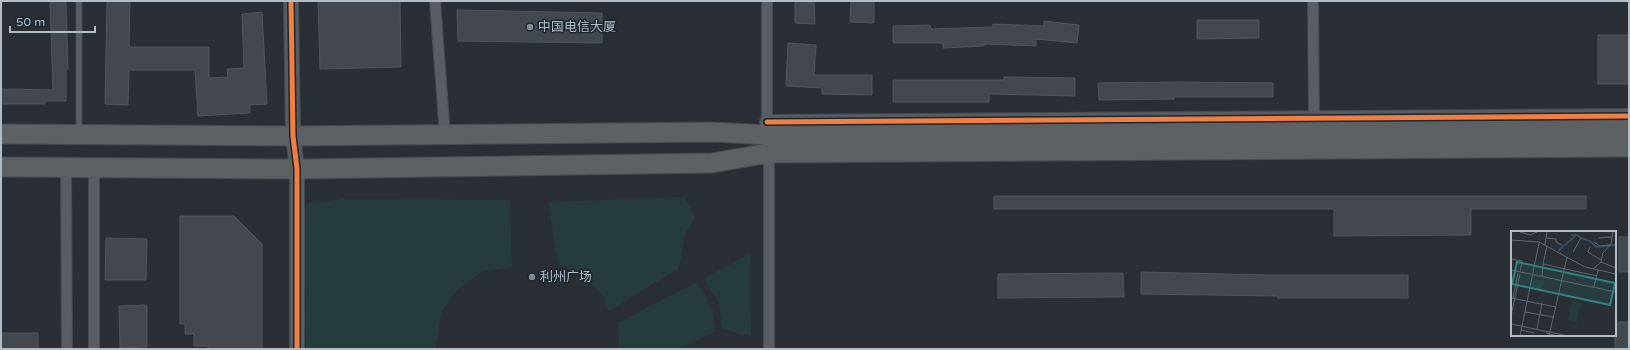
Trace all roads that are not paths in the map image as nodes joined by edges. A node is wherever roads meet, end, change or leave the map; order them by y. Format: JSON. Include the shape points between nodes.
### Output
{"nodes":[{"id":1,"x":79,"y":1,"type":"edge"},
{"id":2,"x":291,"y":1,"type":"edge"},
{"id":3,"x":435,"y":1,"type":"edge"},
{"id":4,"x":767,"y":1,"type":"edge"},
{"id":5,"x":1313,"y":1,"type":"edge"},
{"id":6,"x":1629,"y":116,"type":"edge"},
{"id":7,"x":767,"y":128,"type":"junction"},
{"id":8,"x":1629,"y":129,"type":"edge"},
{"id":9,"x":1314,"y":133,"type":"junction"},
{"id":10,"x":1,"y":134,"type":"edge"},
{"id":11,"x":79,"y":135,"type":"junction"},
{"id":12,"x":445,"y":135,"type":"junction"},
{"id":13,"x":293,"y":136,"type":"junction"},
{"id":14,"x":1629,"y":147,"type":"edge"},
{"id":15,"x":769,"y":153,"type":"junction"},
{"id":16,"x":1,"y":167,"type":"edge"},
{"id":17,"x":66,"y":168,"type":"junction"},
{"id":18,"x":94,"y":168,"type":"junction"},
{"id":19,"x":297,"y":169,"type":"junction"},
{"id":20,"x":66,"y":349,"type":"edge"},
{"id":21,"x":94,"y":349,"type":"edge"},
{"id":22,"x":296,"y":349,"type":"edge"},
{"id":23,"x":769,"y":349,"type":"edge"}],
"edges":[{"from":1,"to":11,"type":"lane"},
{"from":2,"to":13,"type":"street"},
{"from":3,"to":12,"type":"street"},
{"from":4,"to":7,"type":"street"},
{"from":5,"to":9,"type":"street"},
{"from":6,"to":9,"type":"street"},
{"from":7,"to":9,"type":"highway"},
{"from":7,"to":12,"type":"highway","via":[[713,132]]},
{"from":7,"to":15,"type":"street"},
{"from":8,"to":9,"type":"highway"},
{"from":9,"to":14,"type":"highway"},
{"from":9,"to":15,"type":"highway"},
{"from":10,"to":11,"type":"highway"},
{"from":11,"to":13,"type":"highway"},
{"from":12,"to":13,"type":"highway"},
{"from":13,"to":19,"type":"street"},
{"from":15,"to":19,"type":"highway","via":[[712,163]]},
{"from":15,"to":23,"type":"street"},
{"from":16,"to":17,"type":"highway"},
{"from":17,"to":18,"type":"highway"},
{"from":17,"to":20,"type":"street"},
{"from":18,"to":19,"type":"highway"},
{"from":18,"to":21,"type":"street"},
{"from":19,"to":22,"type":"street"}]}
